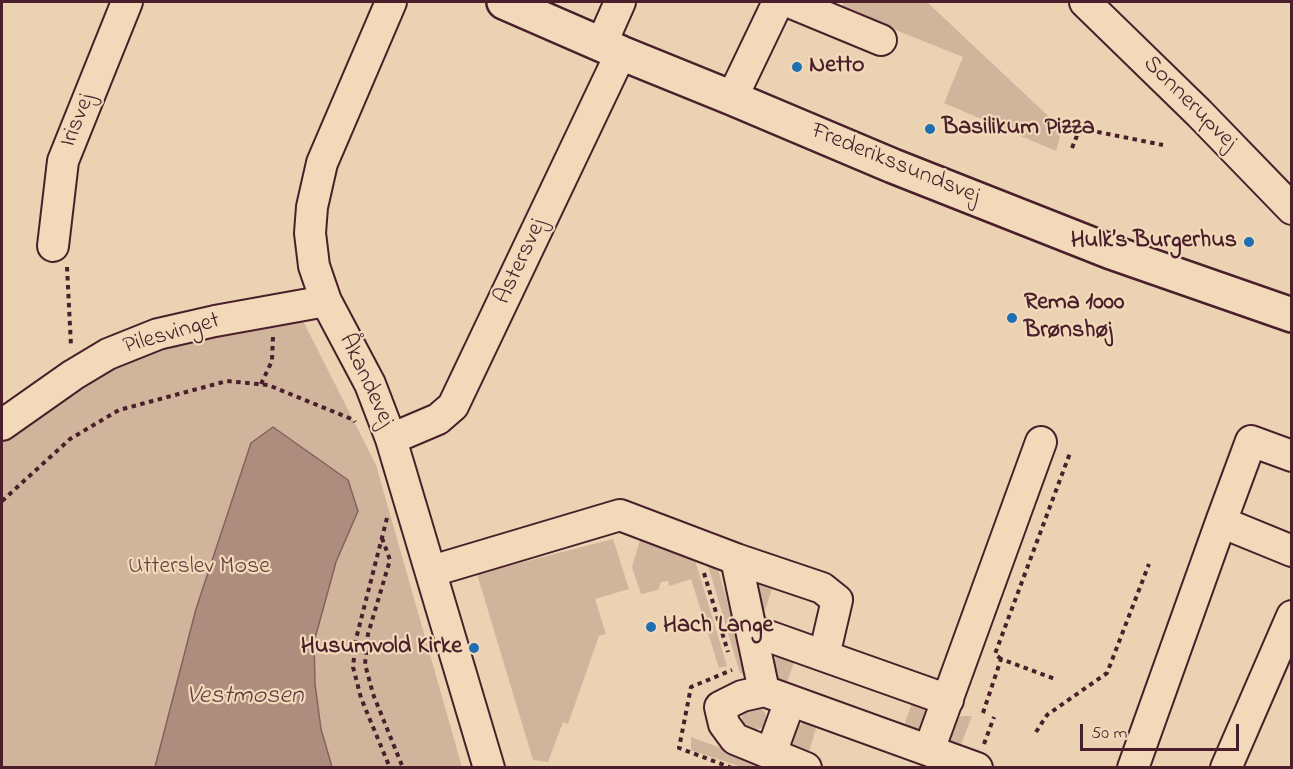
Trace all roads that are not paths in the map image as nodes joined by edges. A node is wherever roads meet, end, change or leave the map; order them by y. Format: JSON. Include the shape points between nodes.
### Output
{"nodes":[{"id":1,"x":127,"y":2,"type":"edge"},
{"id":2,"x":391,"y":2,"type":"edge"},
{"id":3,"x":504,"y":2,"type":"edge"},
{"id":4,"x":620,"y":2,"type":"edge"},
{"id":5,"x":778,"y":2,"type":"edge"},
{"id":6,"x":789,"y":2,"type":"edge"},
{"id":7,"x":1085,"y":2,"type":"edge"},
{"id":8,"x":881,"y":40,"type":"dead end"},
{"id":9,"x":611,"y":49,"type":"junction"},
{"id":10,"x":732,"y":98,"type":"junction"},
{"id":11,"x":1292,"y":209,"type":"edge"},
{"id":12,"x":53,"y":246,"type":"road end"},
{"id":13,"x":326,"y":301,"type":"junction"},
{"id":14,"x":1289,"y":306,"type":"edge"},
{"id":15,"x":2,"y":425,"type":"edge"},
{"id":16,"x":391,"y":439,"type":"junction"},
{"id":17,"x":1041,"y":442,"type":"dead end"},
{"id":18,"x":1292,"y":456,"type":"edge"},
{"id":19,"x":1221,"y":522,"type":"junction"},
{"id":20,"x":1292,"y":550,"type":"edge"},
{"id":21,"x":736,"y":559,"type":"junction"},
{"id":22,"x":432,"y":571,"type":"junction"},
{"id":23,"x":1292,"y":616,"type":"edge"},
{"id":24,"x":751,"y":630,"type":"junction"},
{"id":25,"x":824,"y":656,"type":"junction"},
{"id":26,"x":777,"y":696,"type":"junction"},
{"id":27,"x":948,"y":700,"type":"junction"},
{"id":28,"x":930,"y":750,"type":"junction"},
{"id":29,"x":771,"y":753,"type":"junction"},
{"id":30,"x":489,"y":768,"type":"edge"},
{"id":31,"x":806,"y":768,"type":"edge"},
{"id":32,"x":977,"y":768,"type":"edge"},
{"id":33,"x":1133,"y":768,"type":"edge"},
{"id":34,"x":1226,"y":768,"type":"edge"}],
"edges":[{"from":1,"to":12,"type":"street","name":"Irisvej","via":[[63,161]]},
{"from":2,"to":13,"type":"street","name":"Åkandevej","via":[[322,163],[312,207],[314,266]]},
{"from":3,"to":9,"type":"main road","name":"Frederikssundsvej"},
{"from":4,"to":9,"type":"street","name":"Astersvej"},
{"from":5,"to":10,"type":"street"},
{"from":6,"to":8,"type":"street"},
{"from":7,"to":11,"type":"street","name":"Sonnerupvej"},
{"from":9,"to":10,"type":"main road","name":"Frederikssundsvej"},
{"from":9,"to":16,"type":"street","name":"Astersvej","via":[[453,406],[438,419]]},
{"from":10,"to":14,"type":"main road","name":"Frederikssundsvej","via":[[1111,252]]},
{"from":13,"to":15,"type":"street","name":"Pilesvinget","via":[[158,334],[108,354]]},
{"from":13,"to":16,"type":"street","name":"Åkandevej","via":[[370,384]]},
{"from":16,"to":22,"type":"street","name":"Åkandevej"},
{"from":17,"to":27,"type":"street"},
{"from":18,"to":19,"type":"street","via":[[1251,441]]},
{"from":19,"to":20,"type":"street"},
{"from":19,"to":33,"type":"street"},
{"from":21,"to":22,"type":"street","via":[[620,515]]},
{"from":21,"to":24,"type":"street"},
{"from":21,"to":25,"type":"street","via":[[822,588],[837,600]]},
{"from":22,"to":30,"type":"street","name":"Åkandevej"},
{"from":23,"to":34,"type":"street"},
{"from":24,"to":25,"type":"street"},
{"from":24,"to":26,"type":"street"},
{"from":25,"to":27,"type":"street"},
{"from":26,"to":28,"type":"street"},
{"from":26,"to":29,"type":"street"},
{"from":26,"to":29,"type":"street","via":[[742,696],[720,707],[724,724],[735,739]]},
{"from":27,"to":28,"type":"street"},
{"from":28,"to":32,"type":"street"},
{"from":29,"to":31,"type":"street"}]}
